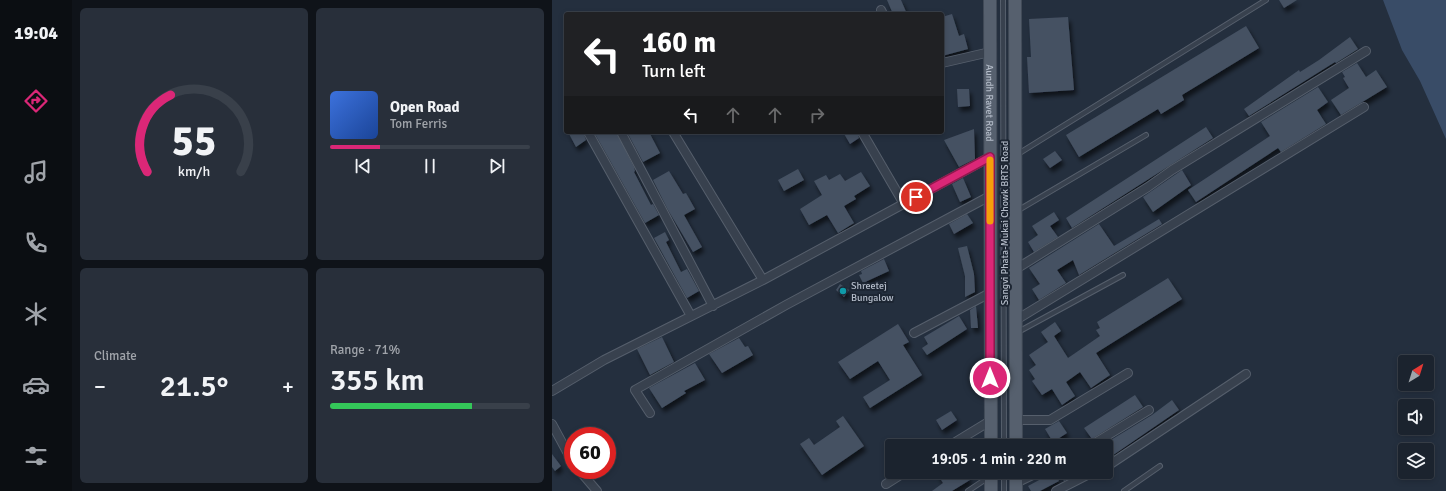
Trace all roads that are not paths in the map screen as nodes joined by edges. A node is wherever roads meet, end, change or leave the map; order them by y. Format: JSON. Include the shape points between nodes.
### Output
{"nodes":[{"id":1,"x":990,"y":0,"type":"edge"},
{"id":2,"x":1003,"y":0,"type":"edge"},
{"id":3,"x":1015,"y":0,"type":"edge"},
{"id":4,"x":1266,"y":0,"type":"edge"},
{"id":5,"x":1366,"y":51,"type":"dead end"},
{"id":6,"x":990,"y":52,"type":"junction"},
{"id":7,"x":944,"y":63,"type":"edge"},
{"id":8,"x":1364,"y":107,"type":"dead end"},
{"id":9,"x":589,"y":134,"type":"edge"},
{"id":10,"x":622,"y":134,"type":"edge"},
{"id":11,"x":674,"y":134,"type":"edge"},
{"id":12,"x":863,"y":134,"type":"edge"},
{"id":13,"x":1146,"y":136,"type":"dead end"},
{"id":14,"x":1016,"y":156,"type":"junction"},
{"id":15,"x":990,"y":157,"type":"junction"},
{"id":16,"x":990,"y":196,"type":"junction"},
{"id":17,"x":904,"y":204,"type":"junction"},
{"id":18,"x":1016,"y":212,"type":"junction"},
{"id":19,"x":1016,"y":269,"type":"junction"},
{"id":20,"x":1123,"y":275,"type":"dead end"},
{"id":21,"x":763,"y":280,"type":"junction"},
{"id":22,"x":990,"y":293,"type":"junction"},
{"id":23,"x":713,"y":306,"type":"junction"},
{"id":24,"x":691,"y":316,"type":"junction"},
{"id":25,"x":1016,"y":320,"type":"junction"},
{"id":26,"x":914,"y":333,"type":"dead end"},
{"id":27,"x":1016,"y":333,"type":"junction"},
{"id":28,"x":1128,"y":373,"type":"dead end"},
{"id":29,"x":1246,"y":374,"type":"dead end"},
{"id":30,"x":552,"y":391,"type":"edge"},
{"id":31,"x":1149,"y":410,"type":"dead end"},
{"id":32,"x":650,"y":413,"type":"dead end"},
{"id":33,"x":1016,"y":420,"type":"junction"},
{"id":34,"x":990,"y":421,"type":"junction"},
{"id":35,"x":552,"y":424,"type":"edge"},
{"id":36,"x":960,"y":439,"type":"edge"},
{"id":37,"x":991,"y":439,"type":"edge"},
{"id":38,"x":1004,"y":439,"type":"edge"},
{"id":39,"x":1016,"y":439,"type":"edge"},
{"id":40,"x":1101,"y":439,"type":"edge"},
{"id":41,"x":564,"y":446,"type":"edge"},
{"id":42,"x":1113,"y":462,"type":"edge"},
{"id":43,"x":1160,"y":466,"type":"dead end"},
{"id":44,"x":587,"y":479,"type":"edge"},
{"id":45,"x":894,"y":479,"type":"edge"},
{"id":46,"x":984,"y":479,"type":"edge"},
{"id":47,"x":991,"y":479,"type":"edge"},
{"id":48,"x":1004,"y":479,"type":"edge"},
{"id":49,"x":1079,"y":479,"type":"edge"},
{"id":50,"x":886,"y":484,"type":"dead end"},
{"id":51,"x":597,"y":491,"type":"edge"},
{"id":52,"x":968,"y":491,"type":"edge"},
{"id":53,"x":991,"y":491,"type":"edge"},
{"id":54,"x":1004,"y":491,"type":"edge"},
{"id":55,"x":1056,"y":491,"type":"edge"},
{"id":56,"x":1124,"y":491,"type":"edge"}],
"edges":[{"from":1,"to":6,"type":"main road","name":"Aundh Ravet Road"},
{"from":2,"to":38,"type":"lane","name":"Sangvi Phata-Mukai Chowk BRTS Road"},
{"from":3,"to":14,"type":"main road"},
{"from":4,"to":14,"type":"lane"},
{"from":5,"to":19,"type":"street"},
{"from":6,"to":7,"type":"street"},
{"from":6,"to":15,"type":"main road","name":"Aundh Ravet Road"},
{"from":8,"to":25,"type":"street"},
{"from":9,"to":24,"type":"street"},
{"from":10,"to":23,"type":"street"},
{"from":11,"to":21,"type":"street"},
{"from":12,"to":17,"type":"street"},
{"from":13,"to":18,"type":"lane"},
{"from":14,"to":18,"type":"main road"},
{"from":15,"to":16,"type":"main road","name":"Aundh Ravet Road"},
{"from":15,"to":17,"type":"street"},
{"from":16,"to":22,"type":"main road","name":"Aundh Ravet Road"},
{"from":16,"to":32,"type":"street","via":[[825,283],[635,390]]},
{"from":17,"to":21,"type":"street"},
{"from":18,"to":19,"type":"main road"},
{"from":19,"to":25,"type":"main road"},
{"from":20,"to":27,"type":"lane"},
{"from":21,"to":23,"type":"street"},
{"from":22,"to":26,"type":"street"},
{"from":22,"to":34,"type":"main road","name":"Aundh Ravet Road"},
{"from":23,"to":24,"type":"street"},
{"from":24,"to":30,"type":"street","via":[[604,360]]},
{"from":25,"to":27,"type":"main road"},
{"from":27,"to":33,"type":"main road"},
{"from":28,"to":33,"type":"street","via":[[1050,420]]},
{"from":29,"to":42,"type":"street"},
{"from":31,"to":40,"type":"street"},
{"from":33,"to":39,"type":"main road"},
{"from":34,"to":36,"type":"street"},
{"from":34,"to":37,"type":"main road","name":"Aundh Ravet Road"},
{"from":35,"to":41,"type":"street"},
{"from":43,"to":56,"type":"lane"},
{"from":44,"to":51,"type":"street"},
{"from":45,"to":50,"type":"street"},
{"from":46,"to":52,"type":"lane"},
{"from":47,"to":53,"type":"main road"},
{"from":48,"to":54,"type":"lane"},
{"from":49,"to":55,"type":"street"}]}
